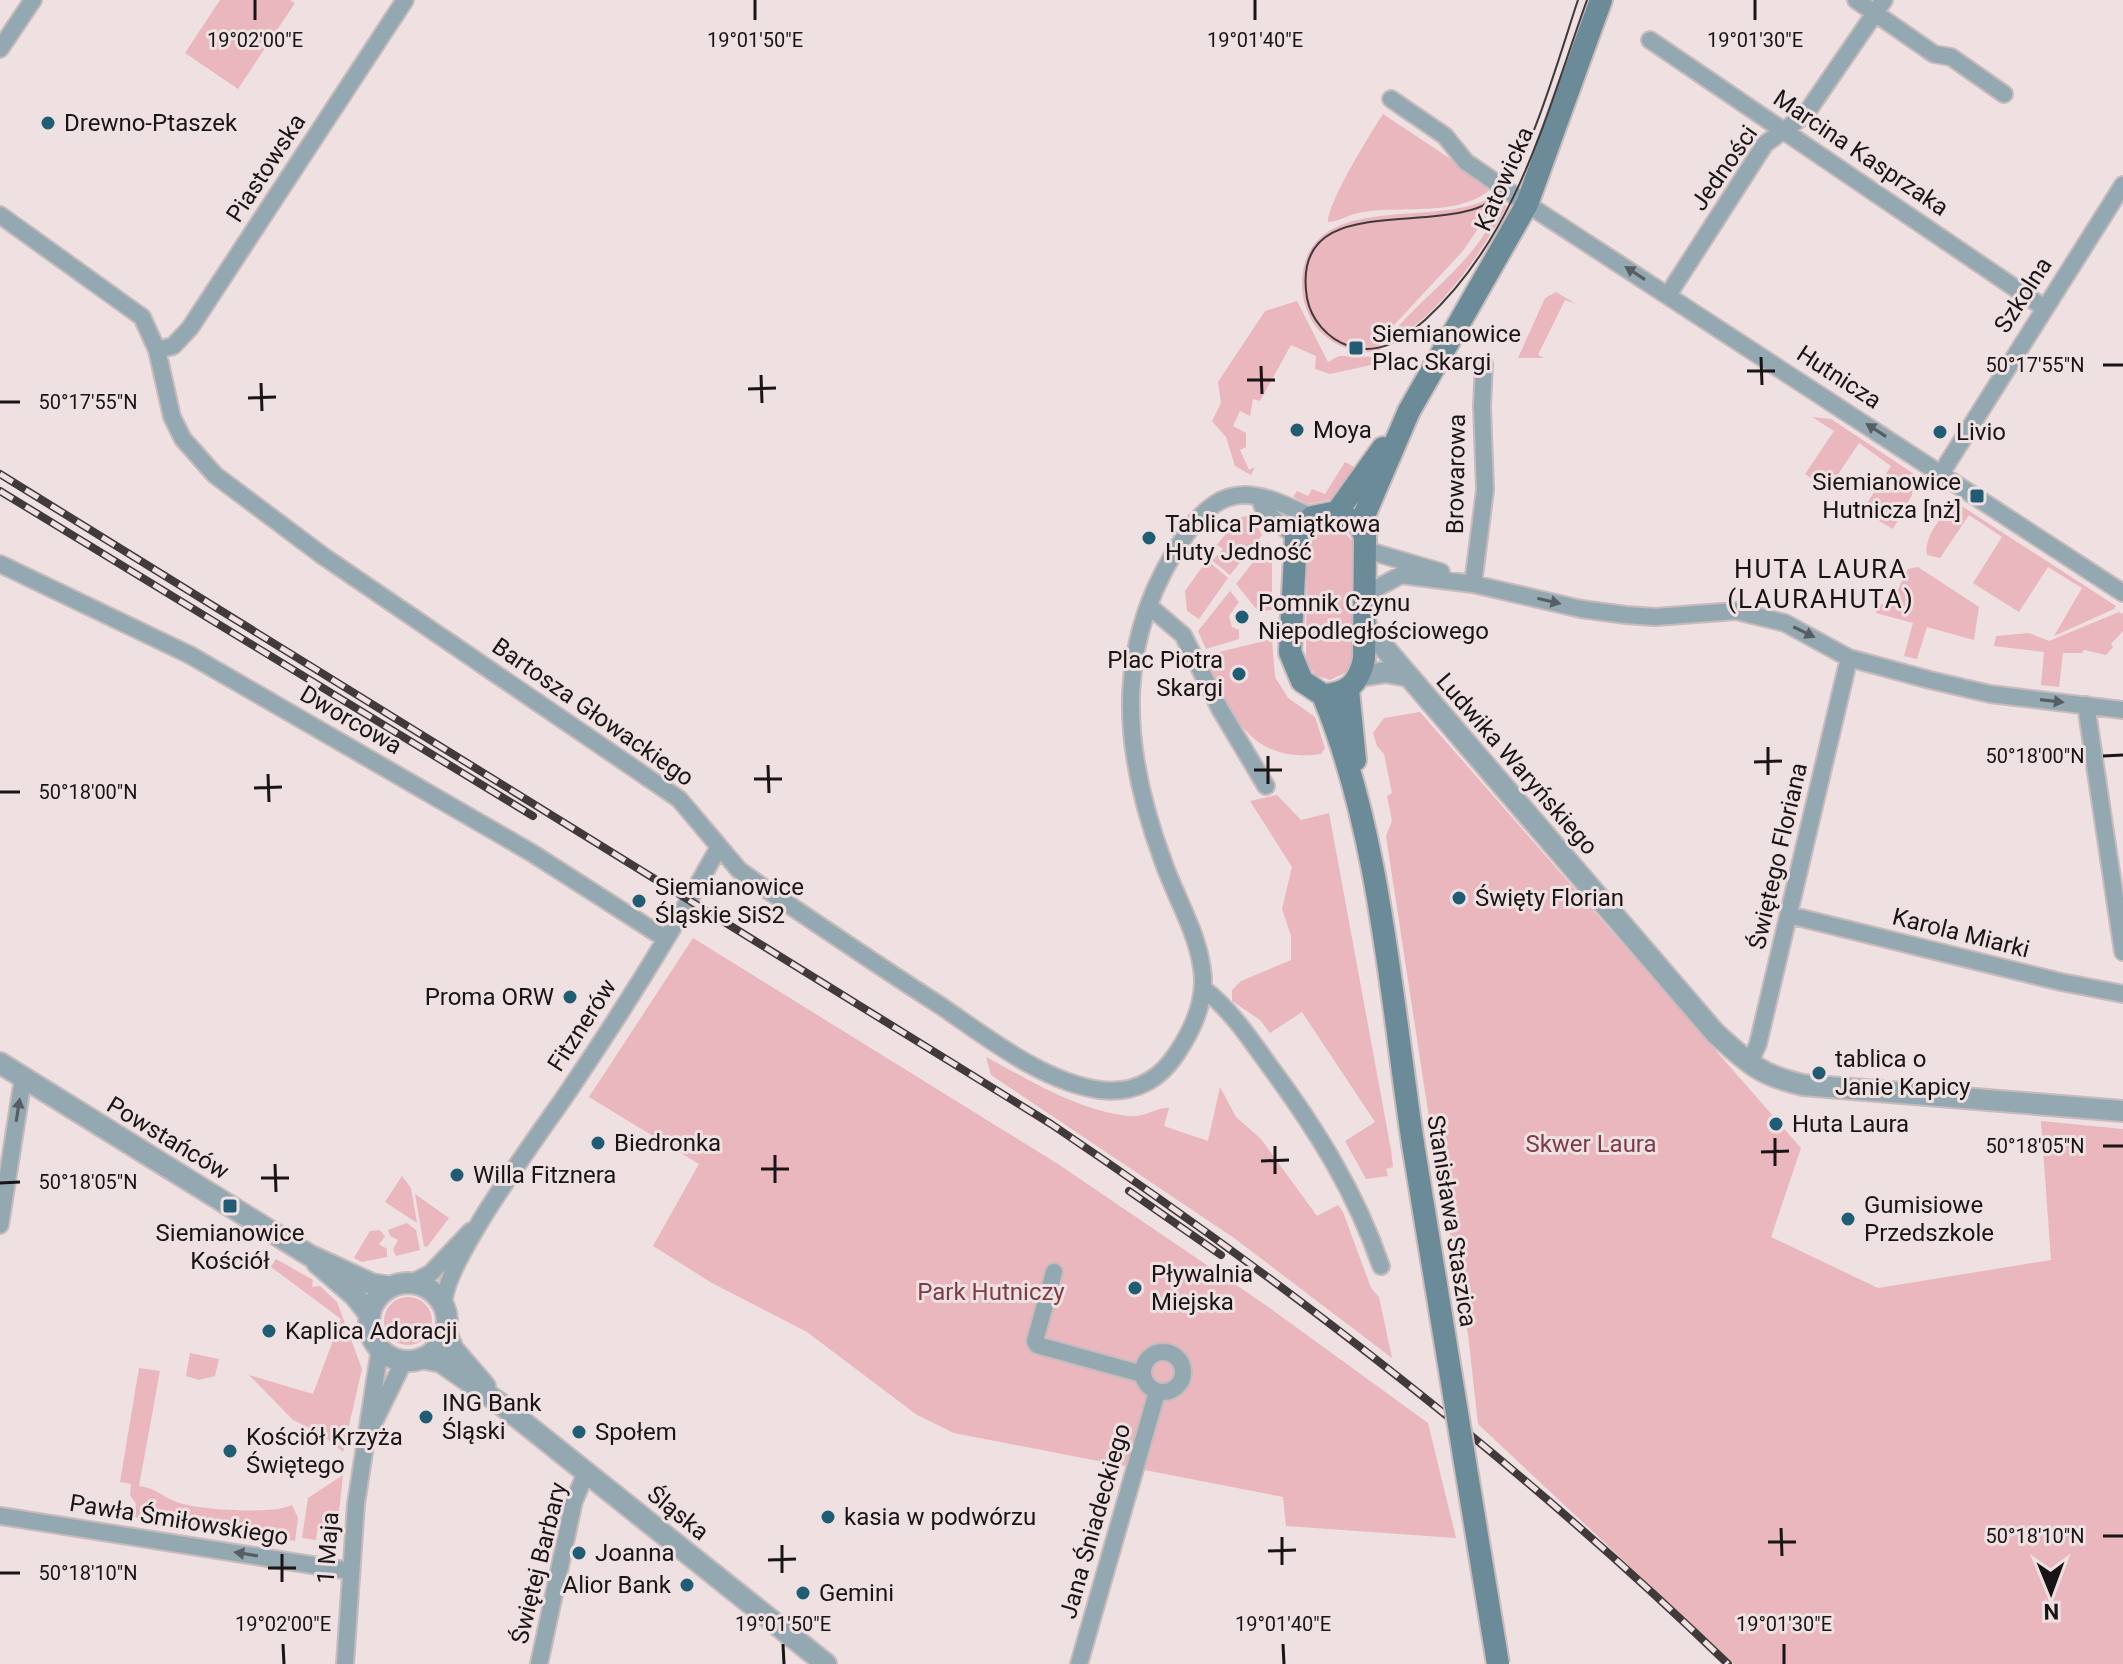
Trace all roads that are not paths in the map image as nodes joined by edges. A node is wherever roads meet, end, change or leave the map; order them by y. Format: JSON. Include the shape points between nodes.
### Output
{"nodes":[{"id":1,"x":33,"y":0,"type":"edge"},
{"id":2,"x":405,"y":0,"type":"edge"},
{"id":3,"x":1601,"y":0,"type":"edge"},
{"id":4,"x":1856,"y":0,"type":"edge"},
{"id":5,"x":1880,"y":6,"type":"edge"},
{"id":6,"x":1650,"y":40,"type":"dead end"},
{"id":7,"x":0,"y":49,"type":"edge"},
{"id":8,"x":2004,"y":94,"type":"dead end"},
{"id":9,"x":1391,"y":99,"type":"dead end"},
{"id":10,"x":1784,"y":129,"type":"junction"},
{"id":11,"x":2123,"y":185,"type":"edge"},
{"id":12,"x":1527,"y":204,"type":"junction"},
{"id":13,"x":0,"y":215,"type":"edge"},
{"id":14,"x":1668,"y":295,"type":"junction"},
{"id":15,"x":2043,"y":307,"type":"junction"},
{"id":16,"x":157,"y":350,"type":"junction"},
{"id":17,"x":1484,"y":364,"type":"dead end"},
{"id":18,"x":1409,"y":411,"type":"junction"},
{"id":19,"x":1942,"y":472,"type":"junction"},
{"id":20,"x":1259,"y":497,"type":"junction"},
{"id":21,"x":1337,"y":512,"type":"junction"},
{"id":22,"x":1312,"y":517,"type":"junction"},
{"id":23,"x":1360,"y":525,"type":"junction"},
{"id":24,"x":1296,"y":537,"type":"junction"},
{"id":25,"x":1366,"y":550,"type":"junction"},
{"id":26,"x":0,"y":564,"type":"edge"},
{"id":27,"x":1473,"y":584,"type":"junction"},
{"id":28,"x":2123,"y":593,"type":"edge"},
{"id":29,"x":1366,"y":594,"type":"junction"},
{"id":30,"x":1149,"y":606,"type":"junction"},
{"id":31,"x":1364,"y":624,"type":"junction"},
{"id":32,"x":1849,"y":658,"type":"junction"},
{"id":33,"x":1407,"y":676,"type":"junction"},
{"id":34,"x":1354,"y":683,"type":"junction"},
{"id":35,"x":1323,"y":695,"type":"junction"},
{"id":36,"x":2086,"y":705,"type":"junction"},
{"id":37,"x":2123,"y":710,"type":"edge"},
{"id":38,"x":1266,"y":786,"type":"dead end"},
{"id":39,"x":1354,"y":786,"type":"junction"},
{"id":40,"x":719,"y":847,"type":"junction"},
{"id":41,"x":1789,"y":915,"type":"junction"},
{"id":42,"x":666,"y":939,"type":"junction"},
{"id":43,"x":2123,"y":952,"type":"edge"},
{"id":44,"x":1204,"y":989,"type":"junction"},
{"id":45,"x":2123,"y":994,"type":"edge"},
{"id":46,"x":0,"y":1063,"type":"edge"},
{"id":47,"x":1749,"y":1064,"type":"junction"},
{"id":48,"x":23,"y":1079,"type":"junction"},
{"id":49,"x":2123,"y":1111,"type":"edge"},
{"id":50,"x":0,"y":1225,"type":"edge"},
{"id":51,"x":478,"y":1225,"type":"junction"},
{"id":52,"x":309,"y":1255,"type":"junction"},
{"id":53,"x":1381,"y":1266,"type":"dead end"},
{"id":54,"x":1054,"y":1272,"type":"dead end"},
{"id":55,"x":402,"y":1285,"type":"junction"},
{"id":56,"x":444,"y":1306,"type":"junction"},
{"id":57,"x":370,"y":1315,"type":"junction"},
{"id":58,"x":446,"y":1332,"type":"junction"},
{"id":59,"x":378,"y":1346,"type":"junction"},
{"id":60,"x":416,"y":1359,"type":"junction"},
{"id":61,"x":1142,"y":1374,"type":"junction"},
{"id":62,"x":1157,"y":1392,"type":"junction"},
{"id":63,"x":498,"y":1402,"type":"junction"},
{"id":64,"x":367,"y":1437,"type":"junction"},
{"id":65,"x":586,"y":1473,"type":"junction"},
{"id":66,"x":0,"y":1516,"type":"edge"},
{"id":67,"x":350,"y":1571,"type":"junction"},
{"id":68,"x":345,"y":1664,"type":"edge"},
{"id":69,"x":539,"y":1664,"type":"edge"},
{"id":70,"x":826,"y":1664,"type":"edge"},
{"id":71,"x":1079,"y":1664,"type":"edge"},
{"id":72,"x":1498,"y":1664,"type":"edge"}],
"edges":[{"from":1,"to":7,"type":"street"},
{"from":2,"to":16,"type":"street","name":"Piastowska","via":[[190,328],[173,346]]},
{"from":3,"to":12,"type":"main road","name":"Katowicka"},
{"from":4,"to":5,"type":"street"},
{"from":5,"to":8,"type":"street","via":[[1934,54],[1951,57]]},
{"from":5,"to":10,"type":"street","name":"Jedności","via":[[1805,115]]},
{"from":6,"to":10,"type":"street","name":"Marcina Kasprzaka"},
{"from":9,"to":12,"type":"street","name":"Hutnicza","via":[[1416,113],[1466,162]]},
{"from":10,"to":14,"type":"street","name":"Jedności","via":[[1765,144]]},
{"from":10,"to":15,"type":"street","name":"Marcina Kasprzaka"},
{"from":11,"to":15,"type":"street","name":"Szkolna"},
{"from":14,"to":12,"type":"street","name":"Hutnicza","one_way":true},
{"from":12,"to":18,"type":"main road","name":"Katowicka"},
{"from":13,"to":16,"type":"street","name":"Bartosza Głowackiego","via":[[136,311]]},
{"from":19,"to":14,"type":"street","name":"Hutnicza","one_way":true},
{"from":15,"to":19,"type":"street","name":"Szkolna"},
{"from":16,"to":40,"type":"street","name":"Bartosza Głowackiego","via":[[172,417],[183,439],[215,475],[323,556],[679,799]]},
{"from":17,"to":27,"type":"street","name":"Browarowa","via":[[1485,490]]},
{"from":18,"to":21,"type":"main road","name":"Katowicka"},
{"from":18,"to":23,"type":"main road","name":"Katowicka"},
{"from":19,"to":28,"type":"street","name":"Hutnicza"},
{"from":20,"to":22,"type":"street","via":[[1275,498]]},
{"from":20,"to":24,"type":"street","via":[[1265,512]]},
{"from":20,"to":30,"type":"street","via":[[1230,496],[1206,509],[1173,553]]},
{"from":21,"to":22,"type":"main road"},
{"from":21,"to":23,"type":"main road"},
{"from":22,"to":24,"type":"main road"},
{"from":23,"to":25,"type":"main road","name":"Stanisława Staszica"},
{"from":24,"to":35,"type":"main road","via":[[1290,652],[1302,681]]},
{"from":25,"to":27,"type":"street"},
{"from":25,"to":29,"type":"main road","name":"Stanisława Staszica"},
{"from":26,"to":42,"type":"street","name":"Dworcowa","via":[[190,655],[532,853]]},
{"from":27,"to":29,"type":"street","via":[[1401,575]]},
{"from":27,"to":32,"type":"street","one_way":true,"via":[[1626,615],[1761,615]]},
{"from":29,"to":31,"type":"main road","name":"Stanisława Staszica"},
{"from":30,"to":38,"type":"street","via":[[1183,635]]},
{"from":30,"to":44,"type":"street","via":[[1128,687],[1132,734],[1151,826],[1198,949]]},
{"from":31,"to":33,"type":"street","name":"Ludwika Waryńskiego"},
{"from":31,"to":34,"type":"main road","name":"Stanisława Staszica"},
{"from":32,"to":36,"type":"street","one_way":true,"via":[[1990,694]]},
{"from":32,"to":41,"type":"street","name":"Świętego Floriana"},
{"from":33,"to":34,"type":"street","name":"Ludwika Waryńskiego","via":[[1386,672]]},
{"from":33,"to":47,"type":"street","name":"Ludwika Waryńskiego","via":[[1715,1033]]},
{"from":34,"to":35,"type":"main road"},
{"from":34,"to":39,"type":"main road","name":"Stanisława Staszica"},
{"from":35,"to":39,"type":"main road","name":"Stanisława Staszica"},
{"from":36,"to":37,"type":"street"},
{"from":36,"to":43,"type":"street"},
{"from":39,"to":72,"type":"main road","name":"Stanisława Staszica","bridge":true,"via":[[1381,924]]},
{"from":40,"to":42,"type":"street","name":"Fitznerów"},
{"from":40,"to":44,"type":"street","name":"Bartosza Głowackiego","via":[[739,870],[830,933],[1025,1059],[1078,1085],[1123,1090],[1153,1080],[1181,1047]]},
{"from":41,"to":45,"type":"street","name":"Karola Miarki"},
{"from":41,"to":47,"type":"street","name":"Świętego Floriana"},
{"from":42,"to":51,"type":"street","name":"Fitznerów"},
{"from":44,"to":53,"type":"street","via":[[1234,1016],[1321,1136]]},
{"from":46,"to":48,"type":"street","name":"Powstańców"},
{"from":47,"to":49,"type":"street","name":"Ludwika Waryńskiego","via":[[1772,1078],[1803,1085]]},
{"from":50,"to":48,"type":"street","one_way":true},
{"from":48,"to":52,"type":"street","name":"Powstańców"},
{"from":51,"to":55,"type":"street","name":"Fitznerów","via":[[431,1273]]},
{"from":51,"to":56,"type":"street","name":"Fitznerów","via":[[445,1290]]},
{"from":52,"to":55,"type":"street","name":"Powstańców","via":[[372,1284]]},
{"from":52,"to":57,"type":"street","name":"Powstańców"},
{"from":54,"to":61,"type":"street","via":[[1037,1345]]},
{"from":55,"to":56,"type":"street","via":[[431,1290]]},
{"from":55,"to":57,"type":"street","via":[[376,1301]]},
{"from":56,"to":58,"type":"street"},
{"from":57,"to":59,"type":"street"},
{"from":58,"to":60,"type":"street","via":[[437,1348]]},
{"from":58,"to":63,"type":"street","name":"Śląska","via":[[453,1349]]},
{"from":59,"to":60,"type":"street","via":[[392,1357]]},
{"from":59,"to":64,"type":"street","name":"1 Maja"},
{"from":60,"to":63,"type":"street","name":"Śląska","via":[[441,1362]]},
{"from":60,"to":64,"type":"street","name":"1 Maja","via":[[402,1365]]},
{"from":61,"to":62,"type":"street","via":[[1145,1384]]},
{"from":61,"to":62,"type":"street","via":[[1153,1354],[1166,1351],[1178,1358],[1180,1383]]},
{"from":62,"to":71,"type":"street","name":"Jana Śniadeckiego"},
{"from":63,"to":65,"type":"street","name":"Śląska"},
{"from":64,"to":67,"type":"street","name":"1 Maja"},
{"from":65,"to":69,"type":"street","name":"Świętej Barbary","via":[[574,1501]]},
{"from":65,"to":70,"type":"street","name":"Śląska"},
{"from":67,"to":66,"type":"street","name":"Pawła Śmiłowskiego","one_way":true},
{"from":67,"to":68,"type":"street","name":"1 Maja"}]}
